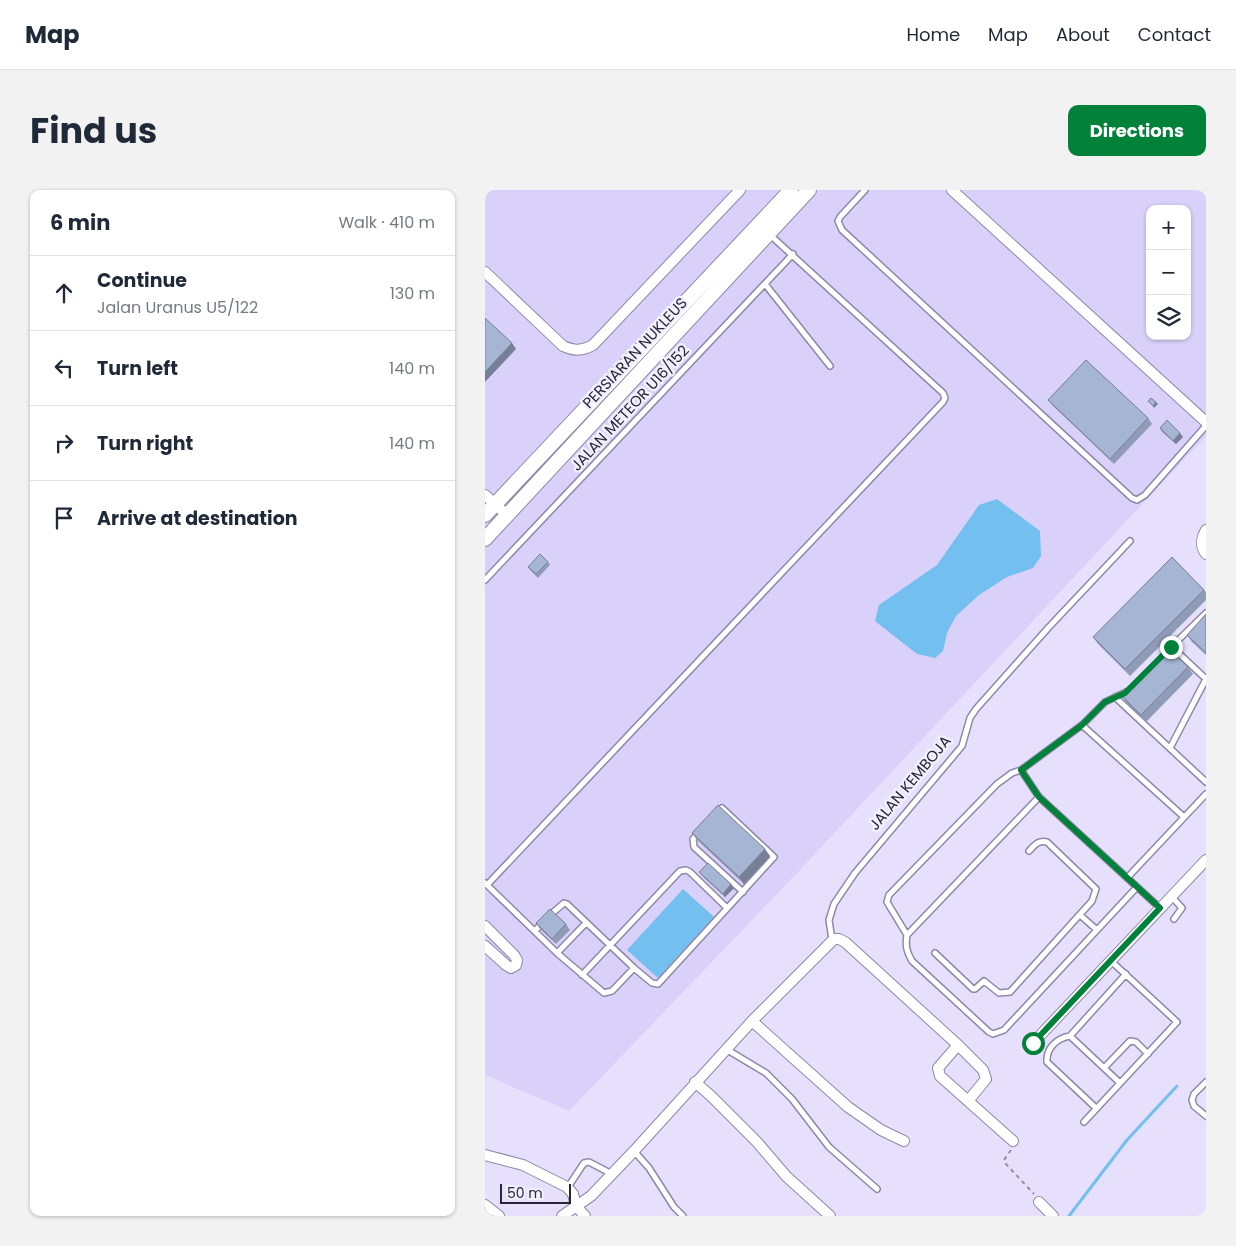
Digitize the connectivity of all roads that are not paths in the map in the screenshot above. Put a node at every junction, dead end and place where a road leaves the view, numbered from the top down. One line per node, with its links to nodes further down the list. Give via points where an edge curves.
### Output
1 (739, 190): 8 (street, via 586,349 571,350 563,346)
2 (791, 190): 12 (street, PERSIARAN NUKLEUS)
3 (809, 190): 6 (street, PERSIARAN NUKLEUS)
4 (865, 190): 11 (lane, via 839,217 842,230 1132,498 1137,500 1145,495)
5 (953, 190): 11 (street)
6 (768, 233): 7 (lane); 14 (street, PERSIARAN NUKLEUS)
7 (793, 254): 9 (lane, JALAN METEOR U16/152); 38 (lane, via 945,398)
8 (485, 272)
9 (765, 284): 10 (lane); 19 (lane, JALAN METEOR U16/152)
10 (830, 366)
11 (1206, 422)
12 (490, 500): 13 (street, PERSIARAN NUKLEUS); 14 (street)
13 (485, 515)
14 (507, 515): 16 (street, PERSIARAN NUKLEUS)
15 (1206, 530): 18 (street, via 1202,548)
16 (485, 538)
17 (1130, 541): 51 (lane, JALAN KEMBOJA, via 976,709 962,746 855,873 834,904 829,920)
18 (1206, 554)
19 (485, 580)
20 (1206, 613): 21 (lane)
21 (1171, 647): 22 (lane); 23 (lane)
22 (1158, 660)
23 (1206, 679): 27 (lane)
24 (1132, 687): 25 (lane)
25 (1115, 697): 26 (lane, via 1105,702); 27 (lane)
26 (1082, 725): 28 (lane); 32 (lane)
27 (1170, 748): 29 (lane)
28 (1021, 770): 31 (lane); 50 (lane, via 997,784 889,895 887,902)
29 (1206, 782)
30 (1206, 794): 32 (lane)
31 (1039, 797): 37 (lane); 50 (lane)
32 (1184, 816): 37 (lane)
33 (711, 820): 40 (lane, via 722,808 774,857)
34 (705, 826): 40 (lane, via 693,839 693,845)
35 (1029, 851): 44 (lane, via 1038,842 1047,842 1093,885 1096,889 1092,901)
36 (1206, 860): 41 (street)
37 (1127, 878): 39 (lane)
38 (486, 884): 49 (lane)
39 (1137, 887): 43 (lane); 48 (lane)
40 (743, 892): 42 (lane)
41 (1171, 896): 43 (street); 45 (lane, via 1182,908)
42 (727, 908): 53 (lane, via 690,872 682,870); 57 (lane, via 658,984)
43 (1160, 908): 56 (street)
44 (1080, 915): 48 (lane); 55 (lane, via 1006,994 999,993 985,980 973,989)
45 (1174, 919)
46 (586, 923): 49 (lane, via 564,904 558,906); 53 (lane); 54 (lane)
47 (485, 926): 52 (street, via 514,954 516,965 511,968 506,965)
48 (1097, 930): 50 (lane, via 1009,1026 993,1034 912,961 907,953)
49 (535, 931): 54 (lane)
50 (907, 935)
51 (832, 940): 60 (street); 63 (street, via 845,942)
52 (485, 946)
53 (611, 946): 57 (lane); 59 (lane)
54 (557, 953): 59 (lane)
55 (935, 954)
56 (1111, 960): 58 (lane); 62 (street)
57 (634, 968): 59 (lane, via 608,993 599,991)
58 (1126, 974): 61 (lane); 65 (lane, via 1177,1022)
59 (582, 975)
60 (751, 1021): 64 (street); 75 (street, via 848,1107)
61 (1070, 1036): 66 (lane); 71 (lane, via 1055,1042 1047,1062)
62 (1033, 1043)
63 (958, 1045): 70 (street, via 986,1074 986,1079); 70 (street, via 943,1061 938,1072)
64 (725, 1049): 67 (street); 80 (lane, via 766,1073 792,1099 829,1147)
65 (1148, 1054): 66 (lane, via 1136,1042 1130,1041); 69 (lane)
66 (1104, 1068): 69 (lane)
67 (695, 1082): 76 (street); 88 (street, via 757,1142 786,1176)
68 (1206, 1082): 72 (lane, via 1192,1100)
69 (1120, 1083): 71 (lane)
70 (968, 1100): 74 (street)
71 (1096, 1108): 73 (lane)
72 (1206, 1116)
73 (1084, 1122)
74 (1013, 1141)
75 (904, 1142)
76 (634, 1151): 78 (street); 87 (lane)
77 (485, 1155): 79 (street, via 523,1165)
78 (612, 1174): 79 (lane, via 589,1162 578,1170); 83 (street)
79 (567, 1187): 83 (street)
80 (877, 1189)
81 (1039, 1202): 89 (street)
82 (485, 1205): 84 (street)
83 (577, 1206): 85 (street); 86 (street)
84 (499, 1216)
85 (563, 1216)
86 (585, 1216)
87 (683, 1216)
88 (830, 1216)
89 (1053, 1216)

